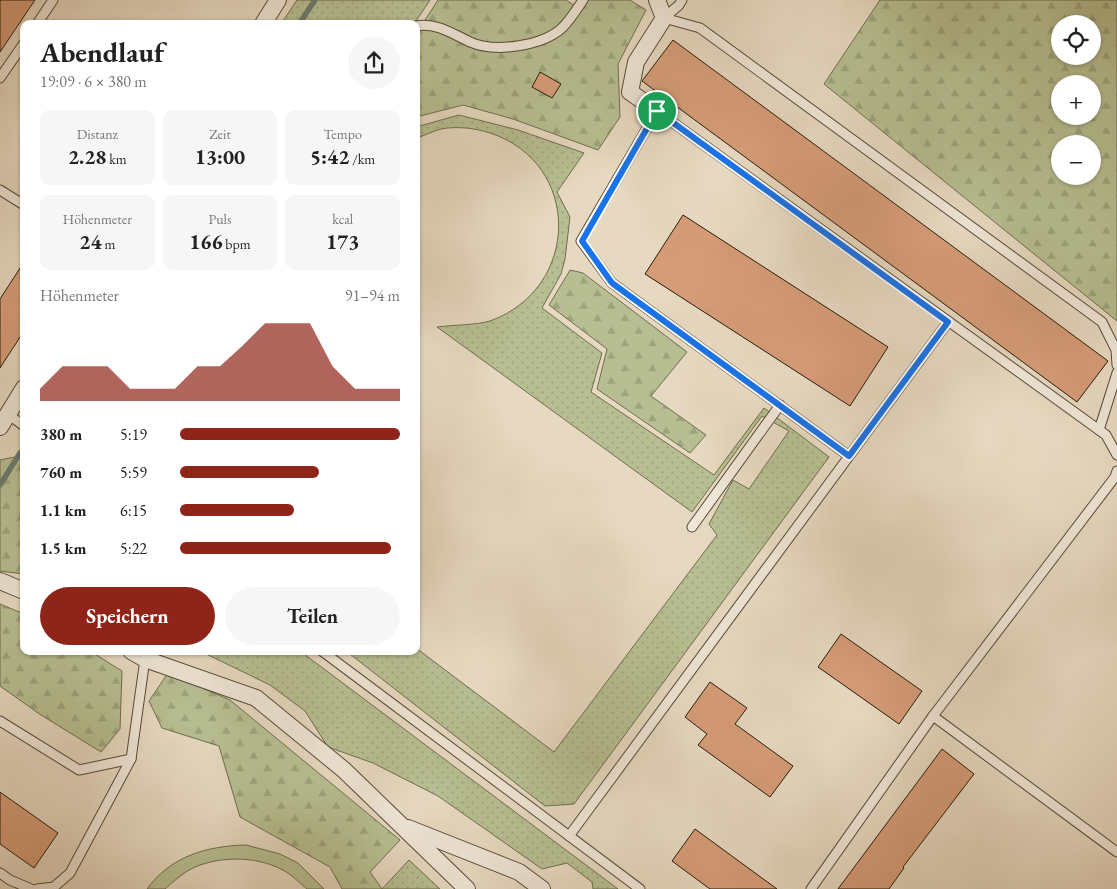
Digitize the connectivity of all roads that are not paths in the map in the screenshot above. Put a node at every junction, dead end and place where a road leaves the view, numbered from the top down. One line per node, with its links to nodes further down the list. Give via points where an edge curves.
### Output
1 (54, 0): 7 (lane)
2 (278, 0): 8 (street)
3 (583, 0): 9 (lane, via 563,27 548,38 531,44 488,47 431,24)
4 (657, 0): 6 (street)
5 (682, 0): 6 (lane)
6 (664, 18): 12 (street, via 636,62 630,92); 16 (lane, via 700,28 1102,322 1116,350)
7 (40, 20)
8 (266, 20)
9 (420, 25)
10 (20, 49): 11 (lane)
11 (0, 78)
12 (657, 111): 15 (lane); 19 (lane, via 582,241 612,283)
13 (0, 190): 14 (lane)
14 (20, 202)
15 (948, 322): 22 (lane); 24 (lane)
16 (1117, 365)
17 (1117, 373): 22 (lane)
18 (20, 395): 20 (street)
19 (780, 405): 24 (lane); 26 (lane)
20 (4, 421): 21 (lane)
21 (20, 425)
22 (1099, 430): 23 (lane, via 1106,435)
23 (1117, 455)
24 (849, 456): 35 (lane)
25 (1117, 471): 31 (lane)
26 (692, 527)
27 (0, 581): 28 (street)
28 (20, 588)
29 (138, 655): 33 (lane); 34 (street, via 256,698 344,770)
30 (327, 655): 35 (lane)
31 (933, 716): 36 (lane); 43 (lane)
32 (0, 721): 33 (lane, via 79,770)
33 (131, 759): 39 (lane, via 70,873 54,887)
34 (401, 826): 40 (street); 41 (street, via 519,872)
35 (569, 836): 42 (lane)
36 (1117, 852)
37 (0, 873): 38 (lane)
38 (31, 889)
39 (37, 889)
40 (467, 889)
41 (542, 889)
42 (640, 889)
43 (811, 889)

